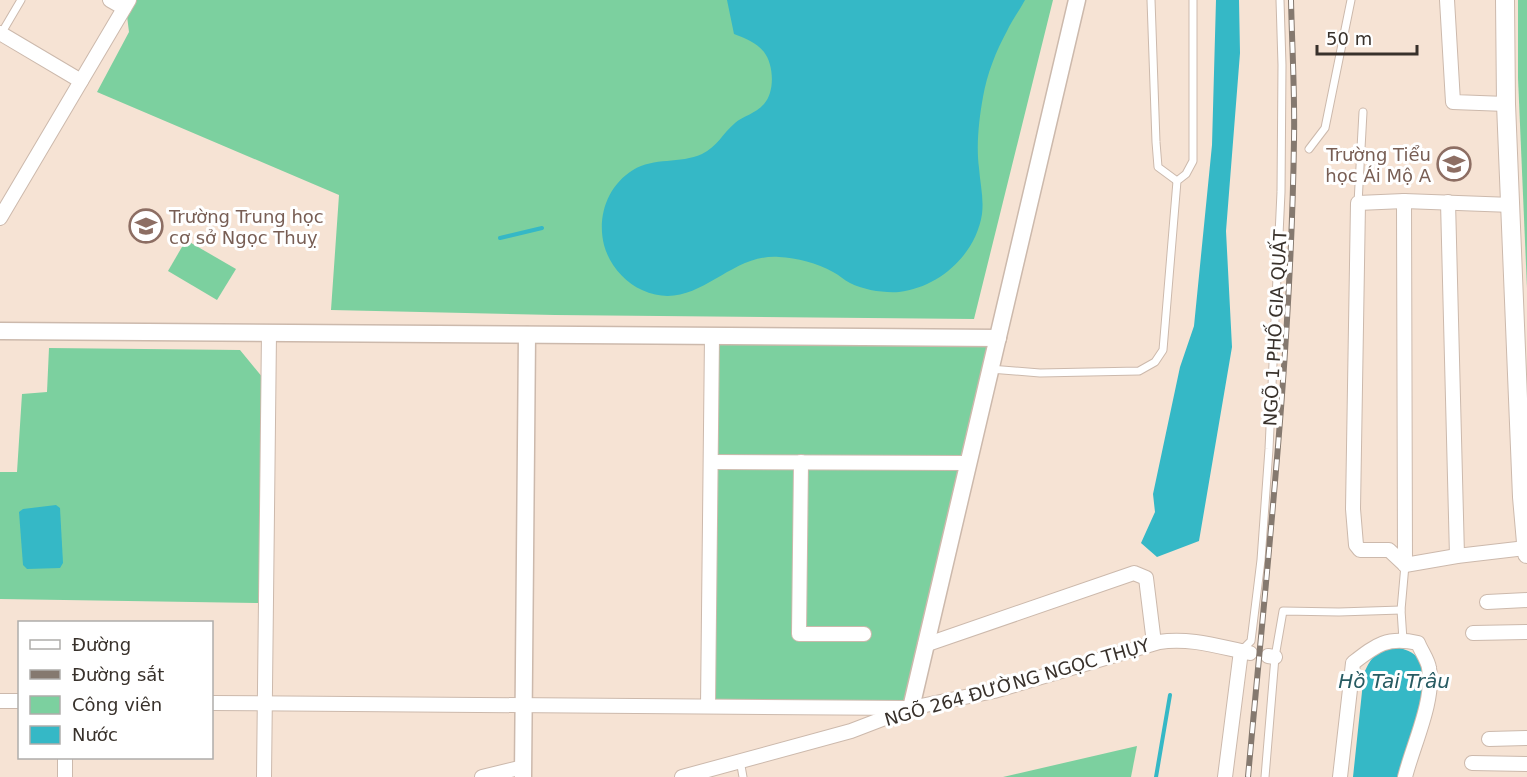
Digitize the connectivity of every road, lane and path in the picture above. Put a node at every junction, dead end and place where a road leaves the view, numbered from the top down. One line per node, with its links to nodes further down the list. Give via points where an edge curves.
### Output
1 (21, 0): 11 (lane)
2 (110, 0): 10 (street)
3 (1077, 0): 26 (street)
4 (1151, 0): 16 (lane, via 1158,167)
5 (1193, 0): 16 (lane, via 1194,161)
6 (1280, 0): 46 (lane, NGÕ 1 PHỐ GIA QUẤT, via 1281,192 1271,425 1261,560 1251,641)
7 (1351, 0): 15 (lane, via 1325,128)
8 (1447, 0): 13 (street, via 1453,102)
9 (1505, 0): 13 (main road)
10 (127, 4): 12 (street)
11 (0, 34): 12 (street)
12 (81, 81): 21 (street)
13 (1506, 104): 20 (main road)
14 (1363, 112): 18 (lane)
15 (1310, 149)
16 (1177, 181): 27 (lane, via 1163,350 1155,362 1140,370 1040,373)
17 (1404, 201): 18 (street); 19 (street); 36 (street)
18 (1358, 202): 36 (street, via 1353,509 1356,545 1360,550 1389,550)
19 (1448, 202): 20 (street); 35 (street)
20 (1512, 205): 28 (main road)
21 (0, 218)
22 (0, 331): 23 (street)
23 (269, 333): 24 (street); 50 (street)
24 (528, 334): 25 (street); 51 (street)
25 (712, 336): 26 (street); 29 (street)
26 (998, 338): 27 (street)
27 (990, 369): 31 (street)
28 (1524, 459): 32 (main road)
29 (711, 462): 30 (street); 52 (street)
30 (801, 462): 31 (street); 42 (street, via 799,634)
31 (968, 463): 45 (street)
32 (1525, 494): 33 (main road)
33 (1526, 548): 34 (main road); 35 (street)
34 (1527, 554)
35 (1457, 556): 36 (street)
36 (1405, 565): 39 (lane)
37 (1527, 600): 38 (street)
38 (1487, 602)
39 (1401, 610): 43 (lane); 67 (lane, via 1283,611 1272,657)
40 (1527, 632): 41 (street)
41 (1473, 633)
42 (864, 634)
43 (1403, 640): 68 (street, via 1378,644 1353,663); 69 (street, via 1418,643 1430,667 1429,698)
44 (1154, 644): 45 (street, via 1146,578 1134,573); 46 (street, NGÕ 264 ĐƯỜNG NGỌC THỤY, via 1173,640); 53 (street, NGÕ 264 ĐƯỜNG NGỌC THỤY, via 994,691)
45 (925, 645): 53 (street)
46 (1246, 652): 66 (street)
47 (0, 701): 48 (street)
48 (18, 701)
49 (213, 703): 50 (street)
50 (265, 703): 51 (street); 62 (street)
51 (524, 705): 52 (street); 60 (street)
52 (708, 706): 53 (street)
53 (911, 708): 57 (street, NGÕ 264 ĐƯỜNG NGỌC THỤY, via 851,731)
54 (1527, 738): 55 (street)
55 (1490, 739)
56 (66, 759): 61 (street)
57 (740, 760): 64 (street, NGÕ 264 ĐƯỜNG NGỌC THỤY); 65 (lane)
58 (1472, 763): 59 (street)
59 (1527, 764)
60 (523, 772): 63 (street)
61 (65, 777)
62 (264, 777)
63 (482, 777)
64 (682, 777)
65 (743, 777)
66 (1225, 777)
67 (1265, 777)
68 (1340, 777)
69 (1406, 777)

